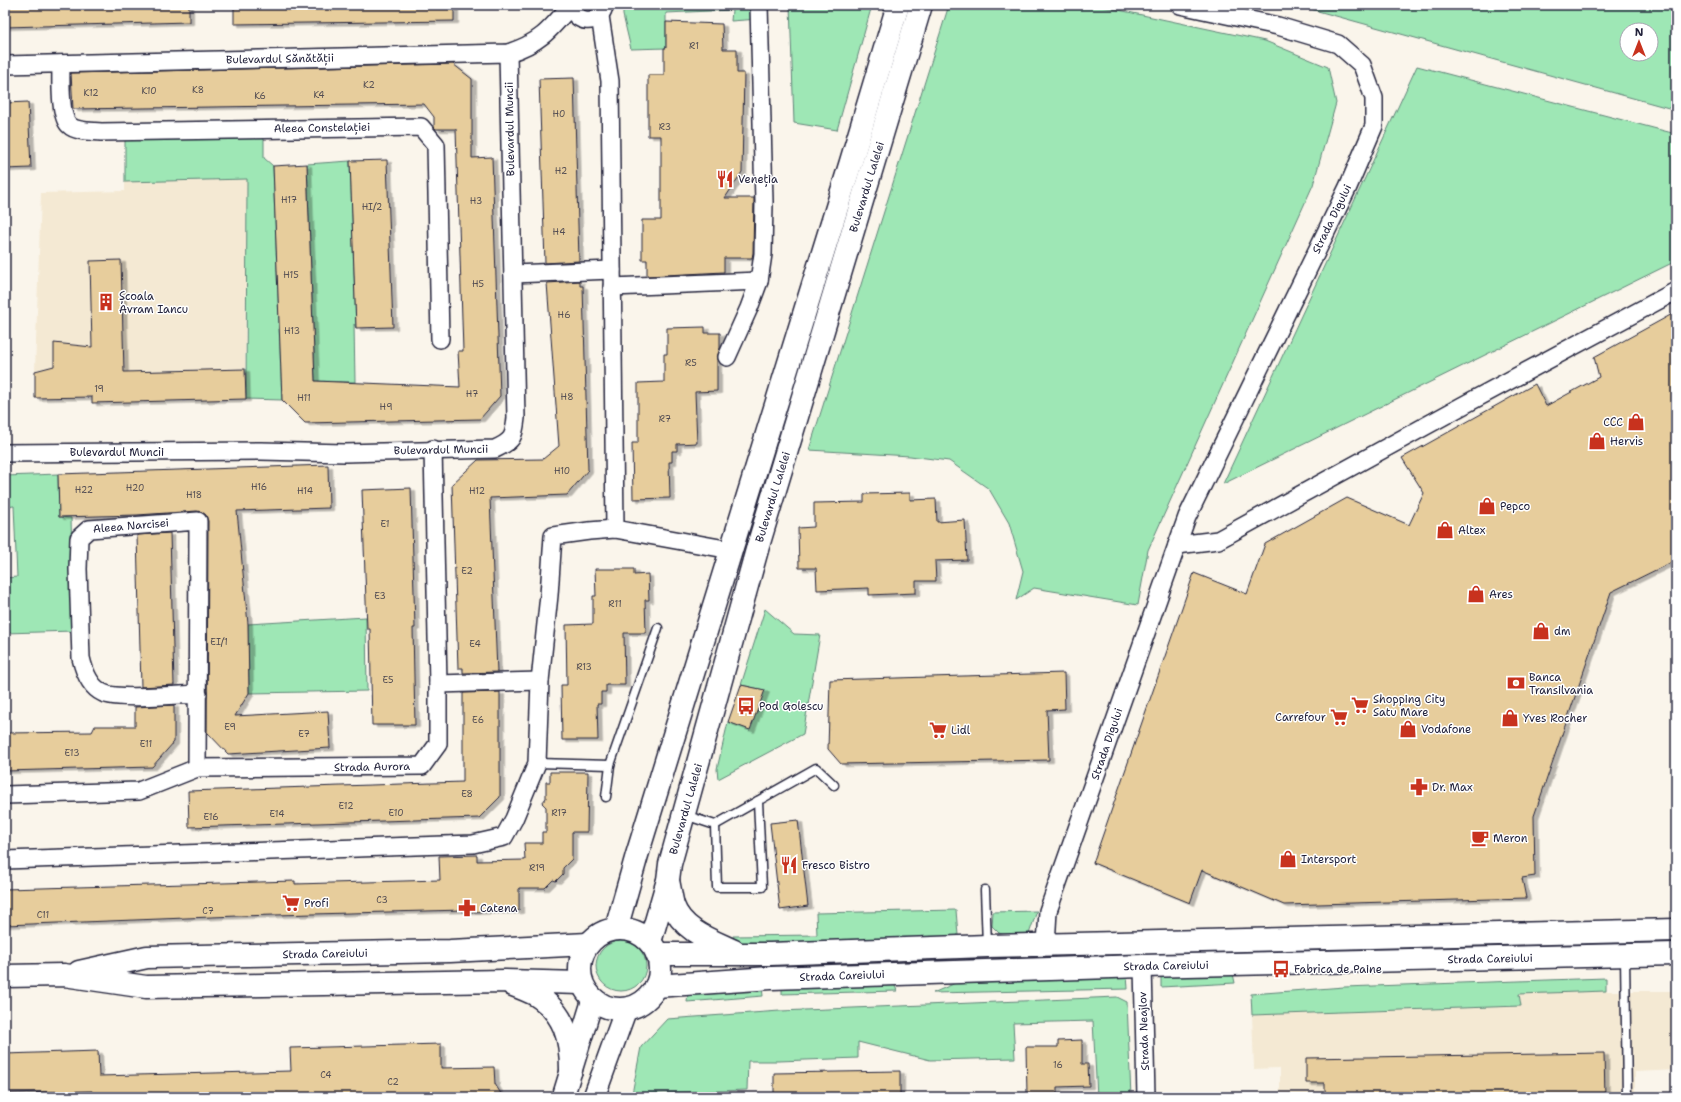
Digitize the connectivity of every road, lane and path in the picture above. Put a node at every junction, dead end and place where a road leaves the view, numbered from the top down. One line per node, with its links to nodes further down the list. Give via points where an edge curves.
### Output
1 (759, 5): 13 (street, via 764,202)
2 (898, 5): 22 (main road, Bulevardul Lalelei)
3 (921, 5): 34 (main road, Bulevardul Lalelei, via 758,546)
4 (1180, 5): 21 (street, Strada Digului, via 1278,26 1338,44 1362,65 1374,98 1374,126 1348,187 1187,517)
5 (602, 10): 6 (street, Bulevardul Sănătății, via 590,21); 7 (street)
6 (575, 12): 7 (street); 8 (street, Bulevardul Sănătății, via 537,41 523,49)
7 (603, 41): 11 (street, via 610,81)
8 (508, 53): 9 (street, Bulevardul Sănătății); 12 (street, Bulevardul Muncii)
9 (61, 64): 10 (street, Bulevardul Sănătății); 16 (street, Aleea Constelației, via 63,113 68,124 79,130 101,132 421,127 436,146)
10 (5, 65)
11 (612, 270): 12 (street); 14 (street)
12 (513, 274): 18 (street, Bulevardul Muncii, via 516,418 514,433 508,443 495,449)
13 (759, 280): 14 (street); 17 (street)
14 (612, 287): 20 (street)
15 (1676, 291): 21 (street, via 1218,540)
16 (440, 339)
17 (727, 357)
18 (433, 450): 19 (street, Bulevardul Muncii, via 345,453); 25 (street, Strada Aurora)
19 (5, 453)
20 (615, 529): 22 (street); 24 (street, via 553,536)
21 (1177, 545): 42 (street, Strada Digului, via 1048,911)
22 (731, 550): 39 (main road, Bulevardul Lalelei, via 636,855)
23 (658, 628): 28 (lane)
24 (540, 681): 25 (street); 27 (street)
25 (438, 684): 29 (street, Strada Aurora, via 438,744 422,766)
26 (198, 694): 26 (street, Aleea Narcisei, via 125,696 103,694 92,685 81,658 78,569 79,538 89,529 198,521); 29 (street, Aleea Narcisei)
27 (537, 763): 28 (lane); 36 (street, via 504,837 474,844)
28 (610, 765): 32 (lane)
29 (198, 768): 31 (street, Strada Aurora, via 139,790)
30 (834, 785): 33 (lane, via 816,768)
31 (5, 795)
32 (606, 797)
33 (758, 801): 35 (lane); 35 (lane, via 762,887 717,886)
34 (685, 815): 35 (lane); 37 (main road, Bulevardul Lalelei, via 670,864)
35 (714, 825)
36 (5, 860)
37 (668, 880): 44 (main road, Bulevardul Lalelei); 45 (main road, via 674,906 687,926)
38 (985, 890): 43 (lane)
39 (616, 929): 41 (main road, via 598,934); 44 (main road, via 636,932)
40 (1676, 930): 42 (main road)
41 (588, 944): 49 (main road, Strada Careiului, via 450,951 147,958); 53 (main road, via 581,955 579,969)
42 (1046, 945): 43 (main road)
43 (987, 946): 45 (main road)
44 (654, 948): 45 (main road); 52 (main road, via 660,973)
45 (739, 954)
46 (1676, 954): 47 (main road, Strada Careiului)
47 (1625, 956): 48 (main road, Strada Careiului); 59 (lane)
48 (1143, 966): 52 (main road, Strada Careiului, via 771,978); 58 (street, Strada Neajlov)
49 (64, 975): 50 (main road, Strada Careiului); 51 (main road, Strada Careiului, via 146,987)
50 (5, 976)
51 (505, 981): 53 (main road, Strada Careiului); 55 (main road, via 536,994 550,1005 561,1019 568,1035)
52 (656, 986): 54 (main road, via 639,1004)
53 (587, 991): 54 (main road, via 599,1004 612,1009); 55 (street)
54 (626, 1009): 57 (street)
55 (571, 1070): 56 (street)
56 (563, 1097)
57 (594, 1097)
58 (1146, 1097)
59 (1627, 1097)

